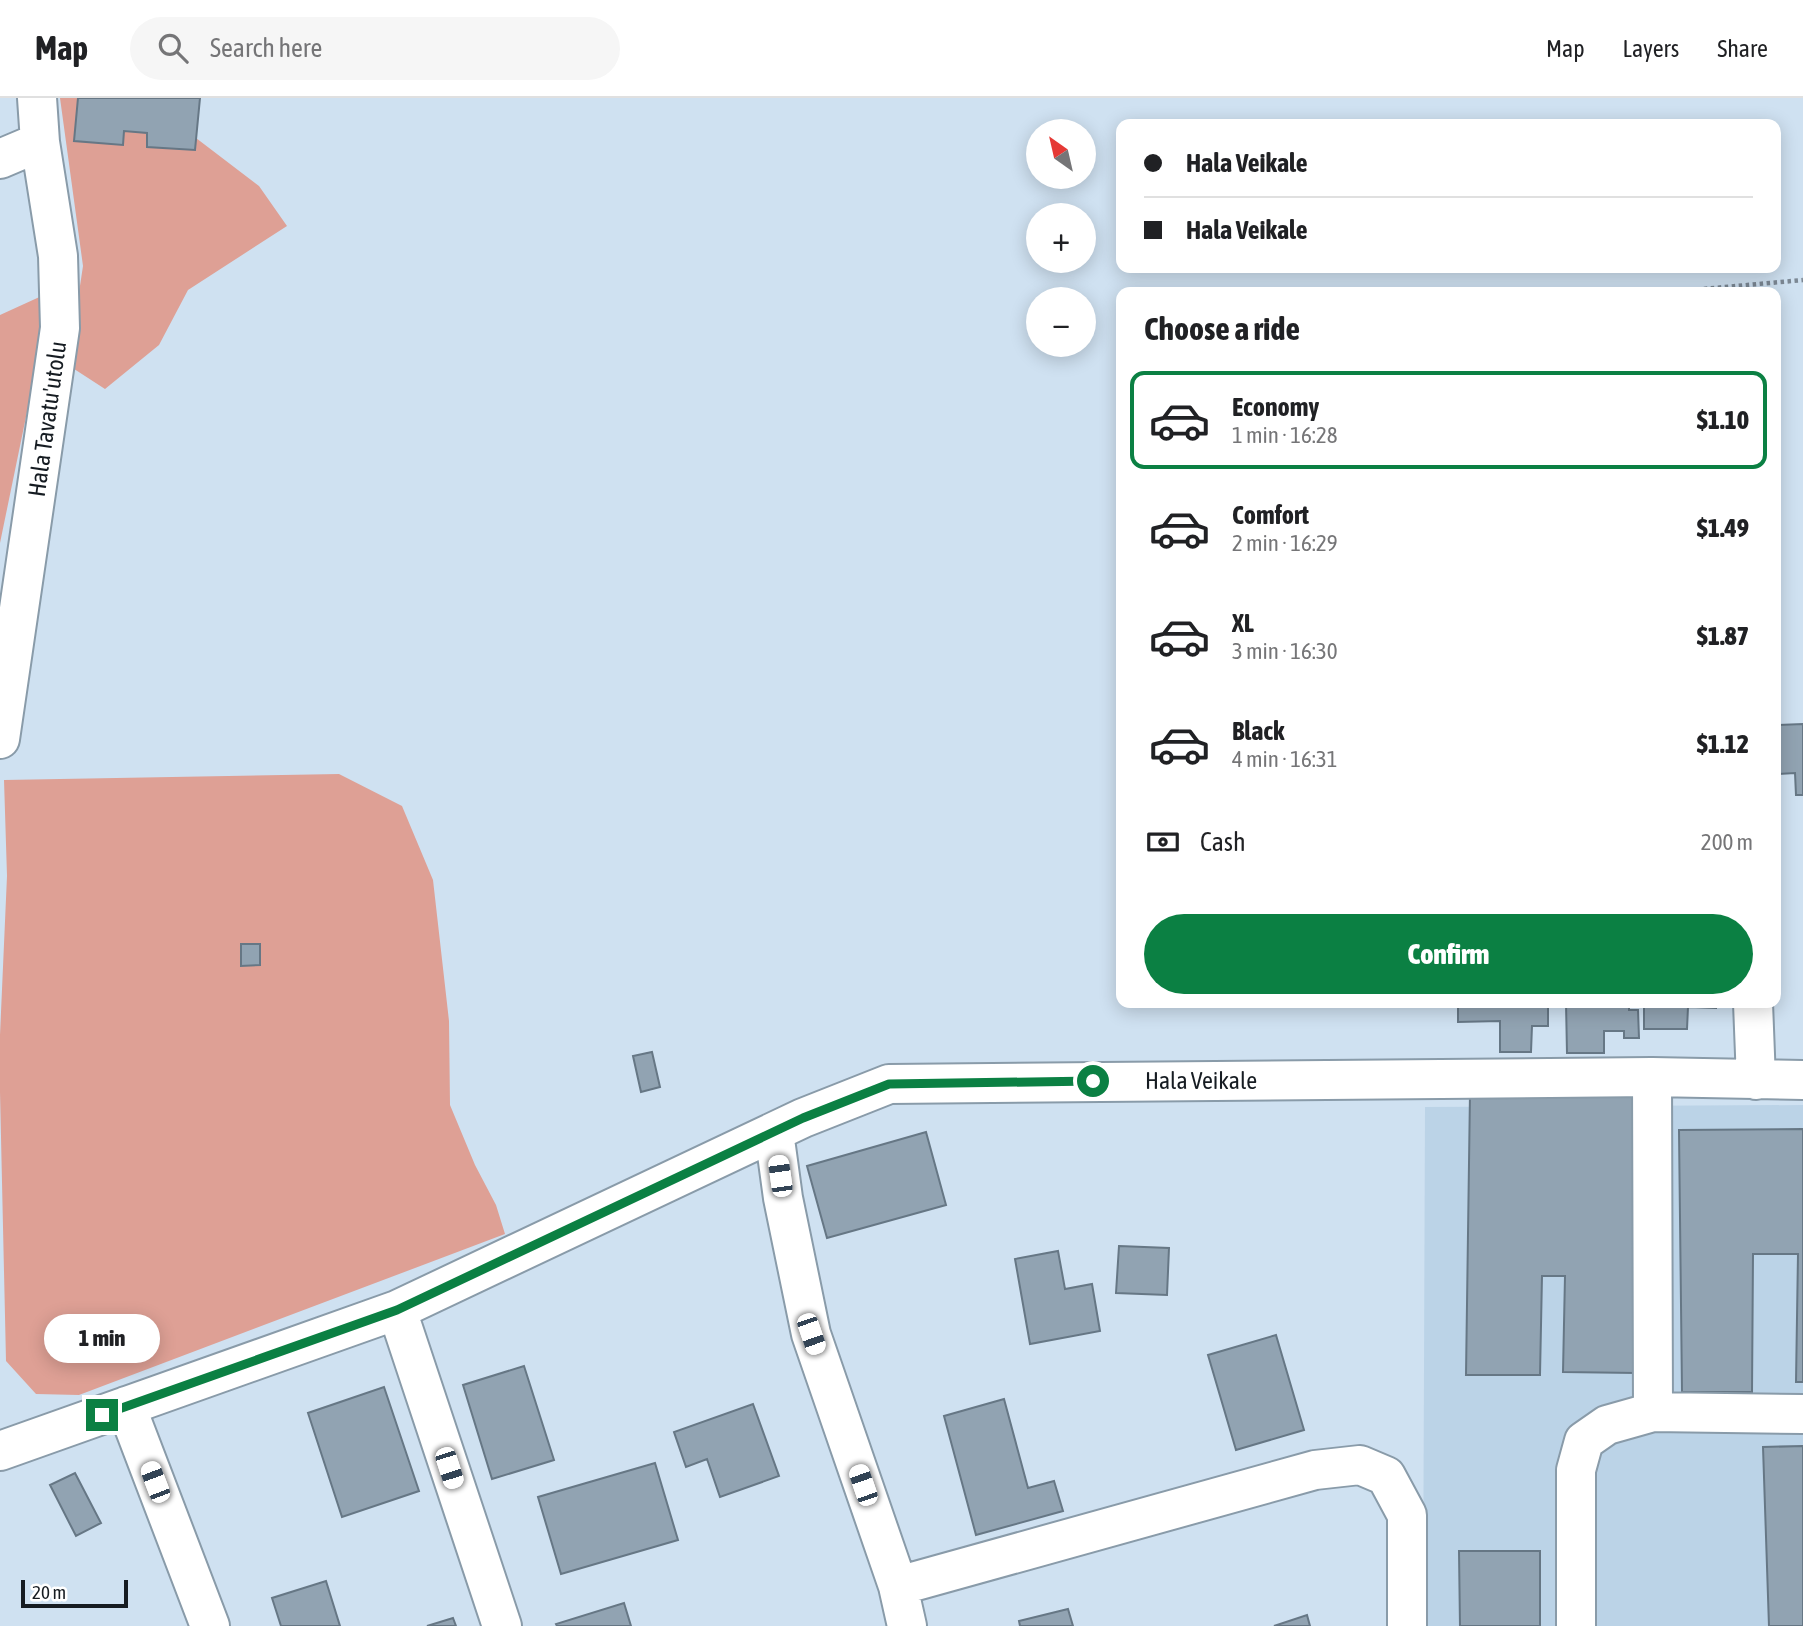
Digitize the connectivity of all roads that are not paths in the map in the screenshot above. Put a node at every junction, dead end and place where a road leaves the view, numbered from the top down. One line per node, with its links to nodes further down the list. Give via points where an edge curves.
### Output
1 (37, 98): 2 (street, Hala Tavatu'utolu)
2 (40, 142): 3 (street); 4 (street, Hala Tavatu'utolu, via 58,256 60,328)
3 (0, 159)
4 (0, 738)
5 (1754, 1008): 7 (street)
6 (1652, 1077): 7 (street, Hala Veikale); 9 (street, Hala Veikale, via 889,1084); 12 (street)
7 (1756, 1080): 8 (street, Hala Veikale)
8 (1803, 1080)
9 (774, 1132): 10 (street, Hala Veikale); 15 (street, via 811,1334)
10 (397, 1310): 11 (street, Hala Veikale); 17 (street)
11 (127, 1406): 14 (street, Hala Veikale); 16 (street)
12 (1653, 1412): 13 (street); 20 (street, via 1607,1425 1584,1441 1576,1470)
13 (1803, 1414)
14 (1, 1442)
15 (898, 1586): 18 (street); 19 (street, via 1315,1470 1360,1465 1386,1476 1407,1515)
16 (210, 1626)
17 (502, 1626)
18 (907, 1626)
19 (1407, 1626)
20 (1577, 1626)

